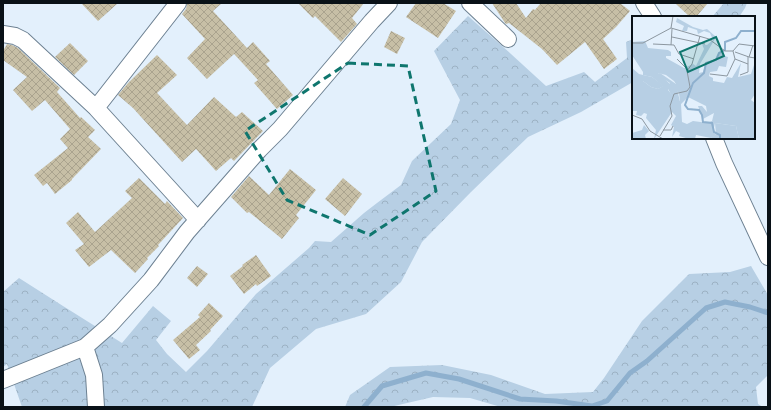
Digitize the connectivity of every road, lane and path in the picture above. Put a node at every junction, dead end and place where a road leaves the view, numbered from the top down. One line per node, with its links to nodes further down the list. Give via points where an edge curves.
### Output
1 (178, 3): 8 (street)
2 (389, 3): 10 (street)
3 (470, 3): 7 (street)
4 (644, 3): 5 (street)
5 (652, 16)
6 (3, 34): 8 (street, via 23,40)
7 (508, 39)
8 (96, 108): 10 (street)
9 (714, 139): 11 (street)
10 (198, 220): 12 (street, via 151,280 110,325)
11 (768, 257)
12 (85, 347): 13 (street); 14 (street, via 94,375)
13 (3, 380)
14 (96, 407)

